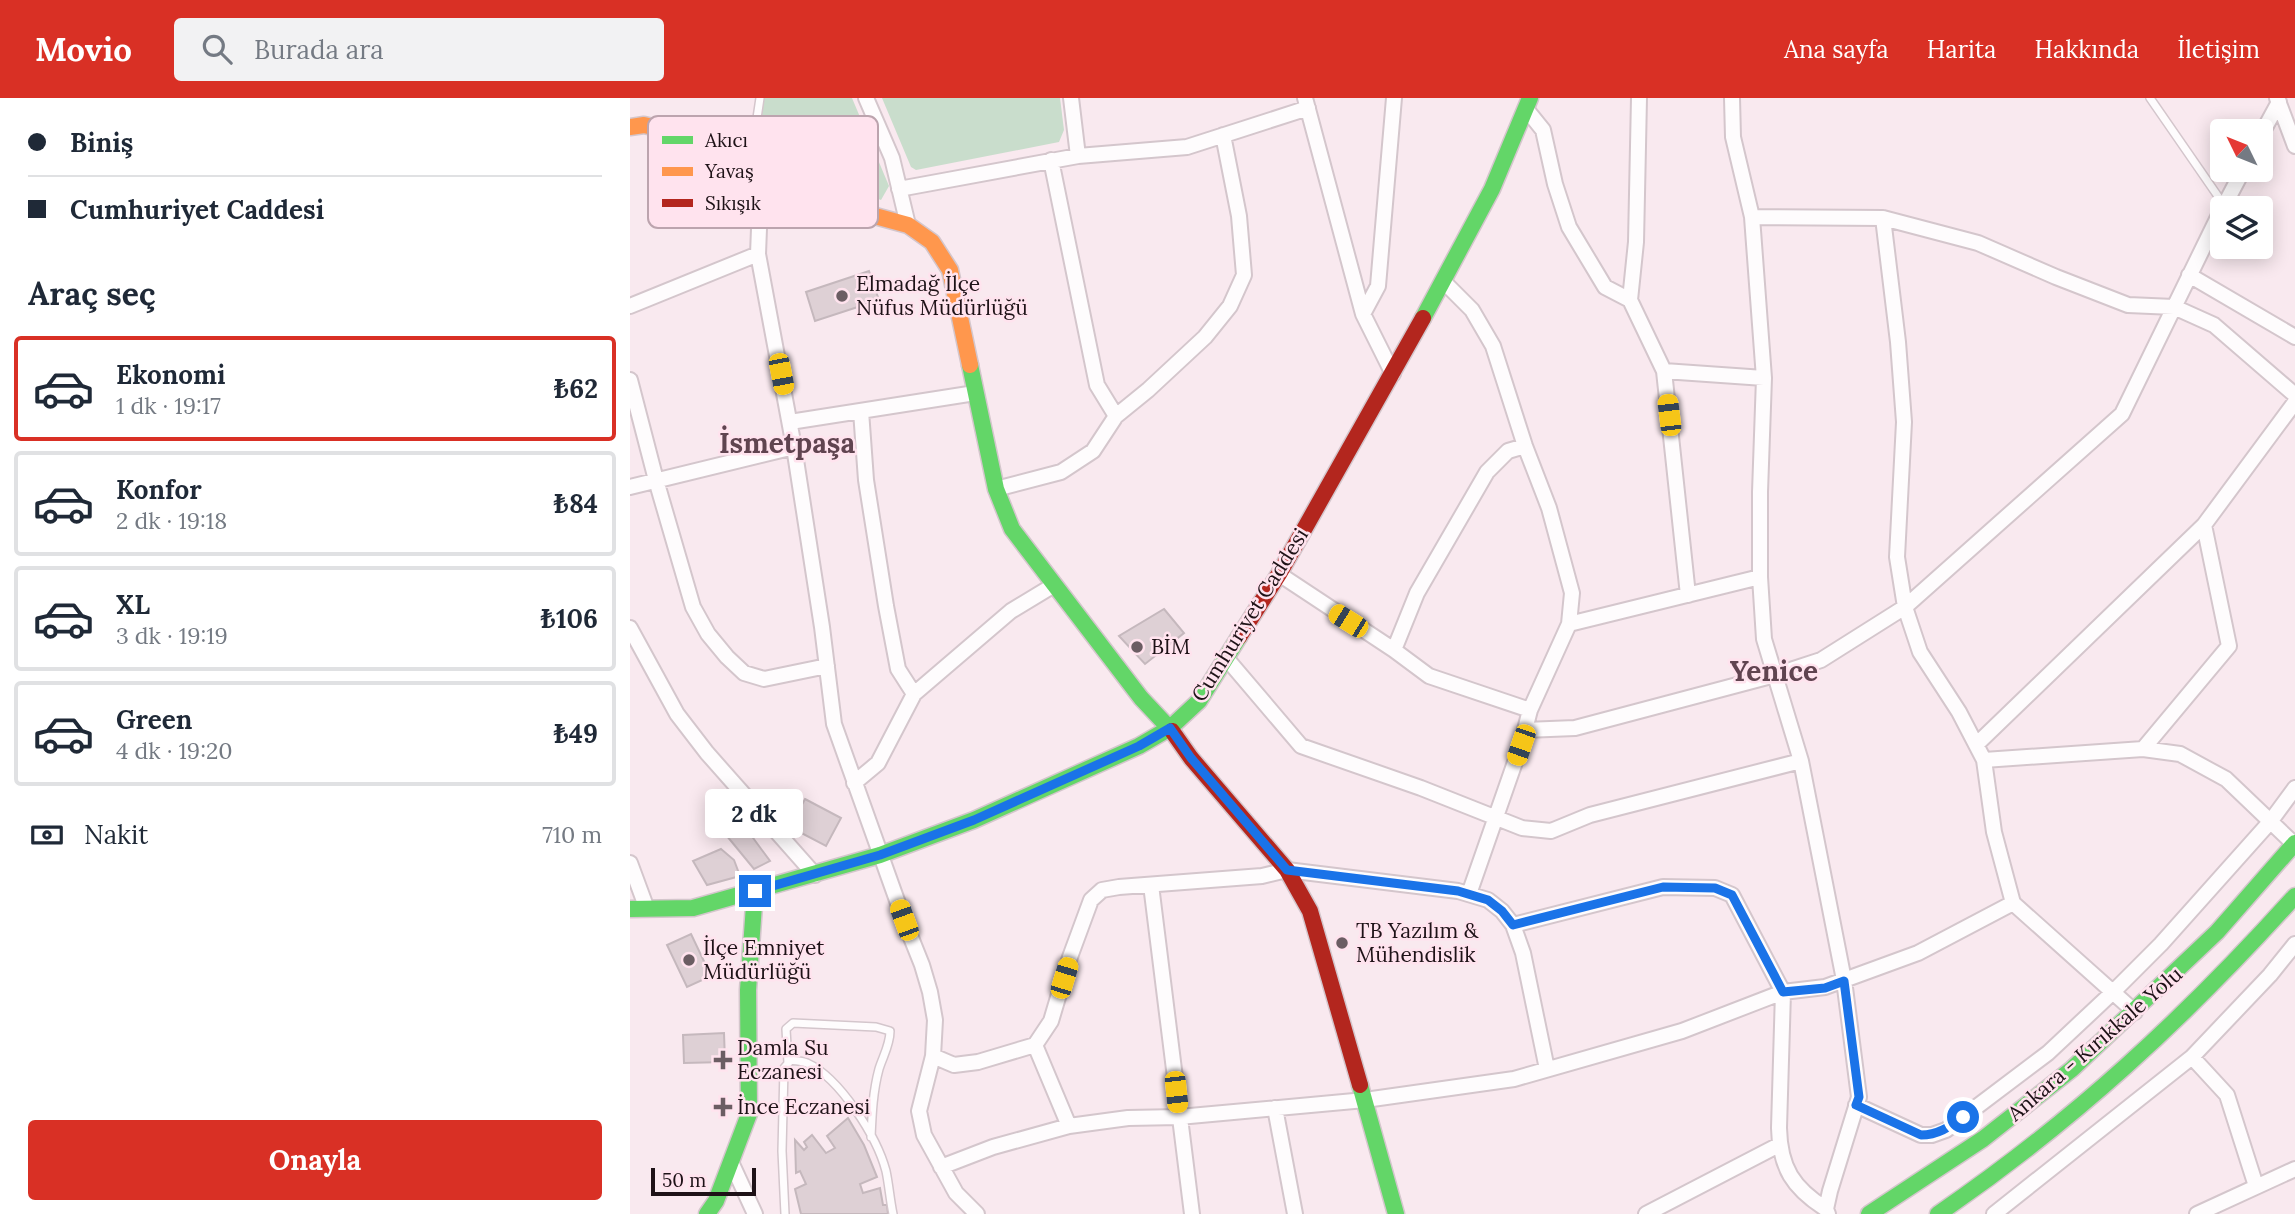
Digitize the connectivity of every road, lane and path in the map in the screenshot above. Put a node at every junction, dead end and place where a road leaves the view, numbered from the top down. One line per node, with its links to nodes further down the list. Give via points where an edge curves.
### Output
1 (760, 98): 11 (lane)
2 (866, 98): 12 (street)
3 (1071, 98): 19 (street)
4 (1394, 98): 35 (street, via 1378,286)
5 (1639, 98): 32 (street)
6 (1732, 98): 23 (street, via 1732,137)
7 (2150, 98): 22 (lane)
8 (2278, 100): 13 (street); 18 (street)
9 (1307, 103): 17 (street); 35 (street)
10 (1528, 104): 31 (main road, Cumhuriyet Caddesi, via 1492,189); 32 (street, via 1544,131 1569,227 1605,287)
11 (757, 116)
12 (874, 116)
13 (2269, 119)
14 (648, 125): 16 (main road)
15 (878, 126): 21 (street)
16 (630, 127)
17 (1223, 135): 19 (street, via 1187,147); 45 (street, via 1239,216 1244,275 1230,306 1205,337)
18 (2295, 146)
19 (1078, 156): 20 (street)
20 (1051, 160): 21 (street); 45 (street, via 1097,385)
21 (900, 189): 26 (street)
22 (2216, 196)
23 (1752, 216): 25 (street); 39 (street)
24 (878, 217): 26 (main road)
25 (1883, 218): 34 (street, via 1978,243 2128,305); 57 (street, via 1903,422 1897,558)
26 (908, 225): 41 (main road, via 932,242 950,270)
27 (759, 228): 29 (street)
28 (2210, 233): 30 (street)
29 (758, 254): 33 (street); 46 (street)
30 (2189, 275): 34 (street); 36 (street)
31 (1443, 281): 38 (main road, Cumhuriyet Caddesi); 47 (street, via 1472,310 1493,346)
32 (1630, 300): 37 (street)
33 (630, 306)
34 (2174, 307): 42 (street, via 2214,326); 57 (street, via 2122,414)
35 (1363, 314): 38 (street)
36 (2295, 337)
37 (1664, 371): 39 (street); 56 (street)
38 (1393, 374): 53 (main road, Cumhuriyet Caddesi)
39 (1764, 378): 54 (street)
40 (630, 380): 49 (street)
41 (975, 393): 44 (street); 51 (main road)
42 (2295, 395)
43 (2295, 402): 52 (street)
44 (861, 411): 46 (street); 64 (street, via 866,480 886,606 898,669)
45 (1116, 416): 51 (street, via 1093,451 1060,472)
46 (790, 422): 48 (street)
47 (1525, 446): 58 (street, via 1549,508 1572,593); 60 (street, via 1508,451 1487,472 1417,593)
48 (794, 447): 49 (street); 62 (street)
49 (656, 480): 50 (street); 62 (street, via 693,607 727,657 744,673 764,679)
50 (630, 486)
51 (996, 489): 55 (main road, via 1012,529)
52 (2204, 525): 68 (street); 69 (street, via 2229,646)
53 (1279, 574): 60 (street); 61 (main road, Cumhuriyet Caddesi)
54 (1760, 577): 56 (street); 63 (street, via 1764,639)
55 (1054, 585): 64 (street, via 1011,611); 66 (main road, via 1141,698)
56 (1688, 595): 58 (street)
57 (1905, 607): 63 (street, via 1821,660); 68 (street, via 1920,652)
58 (1569, 624): 65 (street)
59 (630, 628): 80 (street, via 677,714)
60 (1394, 649): 65 (street, via 1429,676)
61 (1227, 659): 66 (main road, Cumhuriyet Caddesi, via 1199,701); 74 (street, via 1301,746)
62 (827, 666): 72 (street, via 834,724)
63 (1775, 675): 67 (street, via 1575,728); 71 (street)
64 (914, 694): 72 (street, via 878,763)
65 (1530, 710): 67 (street)
66 (1170, 728): 77 (main road, Cumhuriyet Caddesi, via 974,820); 79 (main road)
67 (1525, 730): 74 (street)
68 (1977, 744): 70 (street)
69 (2143, 749): 70 (street); 75 (street, via 2180,754 2226,779)
70 (1984, 760): 85 (street, via 1994,832)
71 (1801, 761): 74 (street, via 1590,815 1551,831 1522,828); 90 (street)
72 (854, 783): 77 (street)
73 (2295, 788): 75 (street)
74 (1496, 817): 83 (street)
75 (2270, 821): 76 (street); 92 (street)
76 (2295, 844): 93 (main road, Ankara - Kırıkkale Yolu, via 2217,932)
77 (880, 855): 80 (main road, Cumhuriyet Caddesi); 95 (street, via 930,992 935,1020)
78 (630, 863): 87 (street)
79 (1287, 870): 81 (street); 83 (street); 99 (main road, via 1310,911)
80 (815, 875): 82 (main road, Cumhuriyet Caddesi)
81 (1151, 885): 94 (street, via 1102,890 1091,900 1051,1021); 102 (street)
82 (755, 891): 87 (main road, Cumhuriyet Caddesi, via 694,908); 106 (main road, via 748,990 749,1114)
83 (1469, 894): 88 (street, via 1488,900)
84 (2295, 897): 111 (main road, Ankara - Kırıkkale Yolu, via 2244,954 2114,1080)
85 (2013, 903): 90 (street, via 1918,953); 92 (street)
86 (630, 909): 87 (main road, Cumhuriyet Caddesi)
87 (647, 909)
88 (1513, 925): 91 (street, via 1663,887 1715,888 1732,895); 98 (street)
89 (2295, 944): 96 (street)
90 (1844, 981): 91 (street, via 1825,988); 100 (street, via 1859,1097)
91 (1783, 992): 98 (street, via 1682,1031); 105 (street)
92 (2113, 992): 93 (street); 100 (street, via 2048,1052 1946,1130 1921,1135)
93 (2135, 1012): 121 (main road, Ankara - Kırıkkale Yolu, via 2011,1119)
94 (1035, 1045): 95 (street, via 954,1065); 103 (street)
95 (933, 1056): 107 (street, via 919,1111 924,1135)
96 (2192, 1057): 109 (street, via 2227,1095); 122 (street)
97 (788, 1064): 104 (lane, via 791,1060 806,1063 828,1077); 104 (lane, via 786,1029 793,1023 891,1031 879,1069); 114 (lane, via 783,1094)
98 (1547, 1069): 99 (street, via 1514,1079)
99 (1365, 1100): 101 (street); 119 (main road)
100 (1856, 1105): 110 (street)
101 (1275, 1108): 102 (street); 118 (street)
102 (1179, 1117): 103 (street); 117 (street)
103 (1069, 1126): 107 (street)
104 (871, 1138): 115 (lane, via 886,1170)
105 (1779, 1144): 110 (street, via 1796,1185); 120 (street)
106 (731, 1162): 112 (main road); 113 (street)
107 (941, 1167): 116 (street, via 956,1193)
108 (2295, 1169): 109 (street)
109 (2256, 1186): 123 (street)
110 (1827, 1212)
111 (1945, 1212)
112 (707, 1214)
113 (755, 1214)
114 (785, 1214)
115 (893, 1214)
116 (977, 1214)
117 (1192, 1214)
118 (1295, 1214)
119 (1396, 1214)
120 (1646, 1214)
121 (1868, 1214)
122 (1994, 1214)
123 (2197, 1214)

